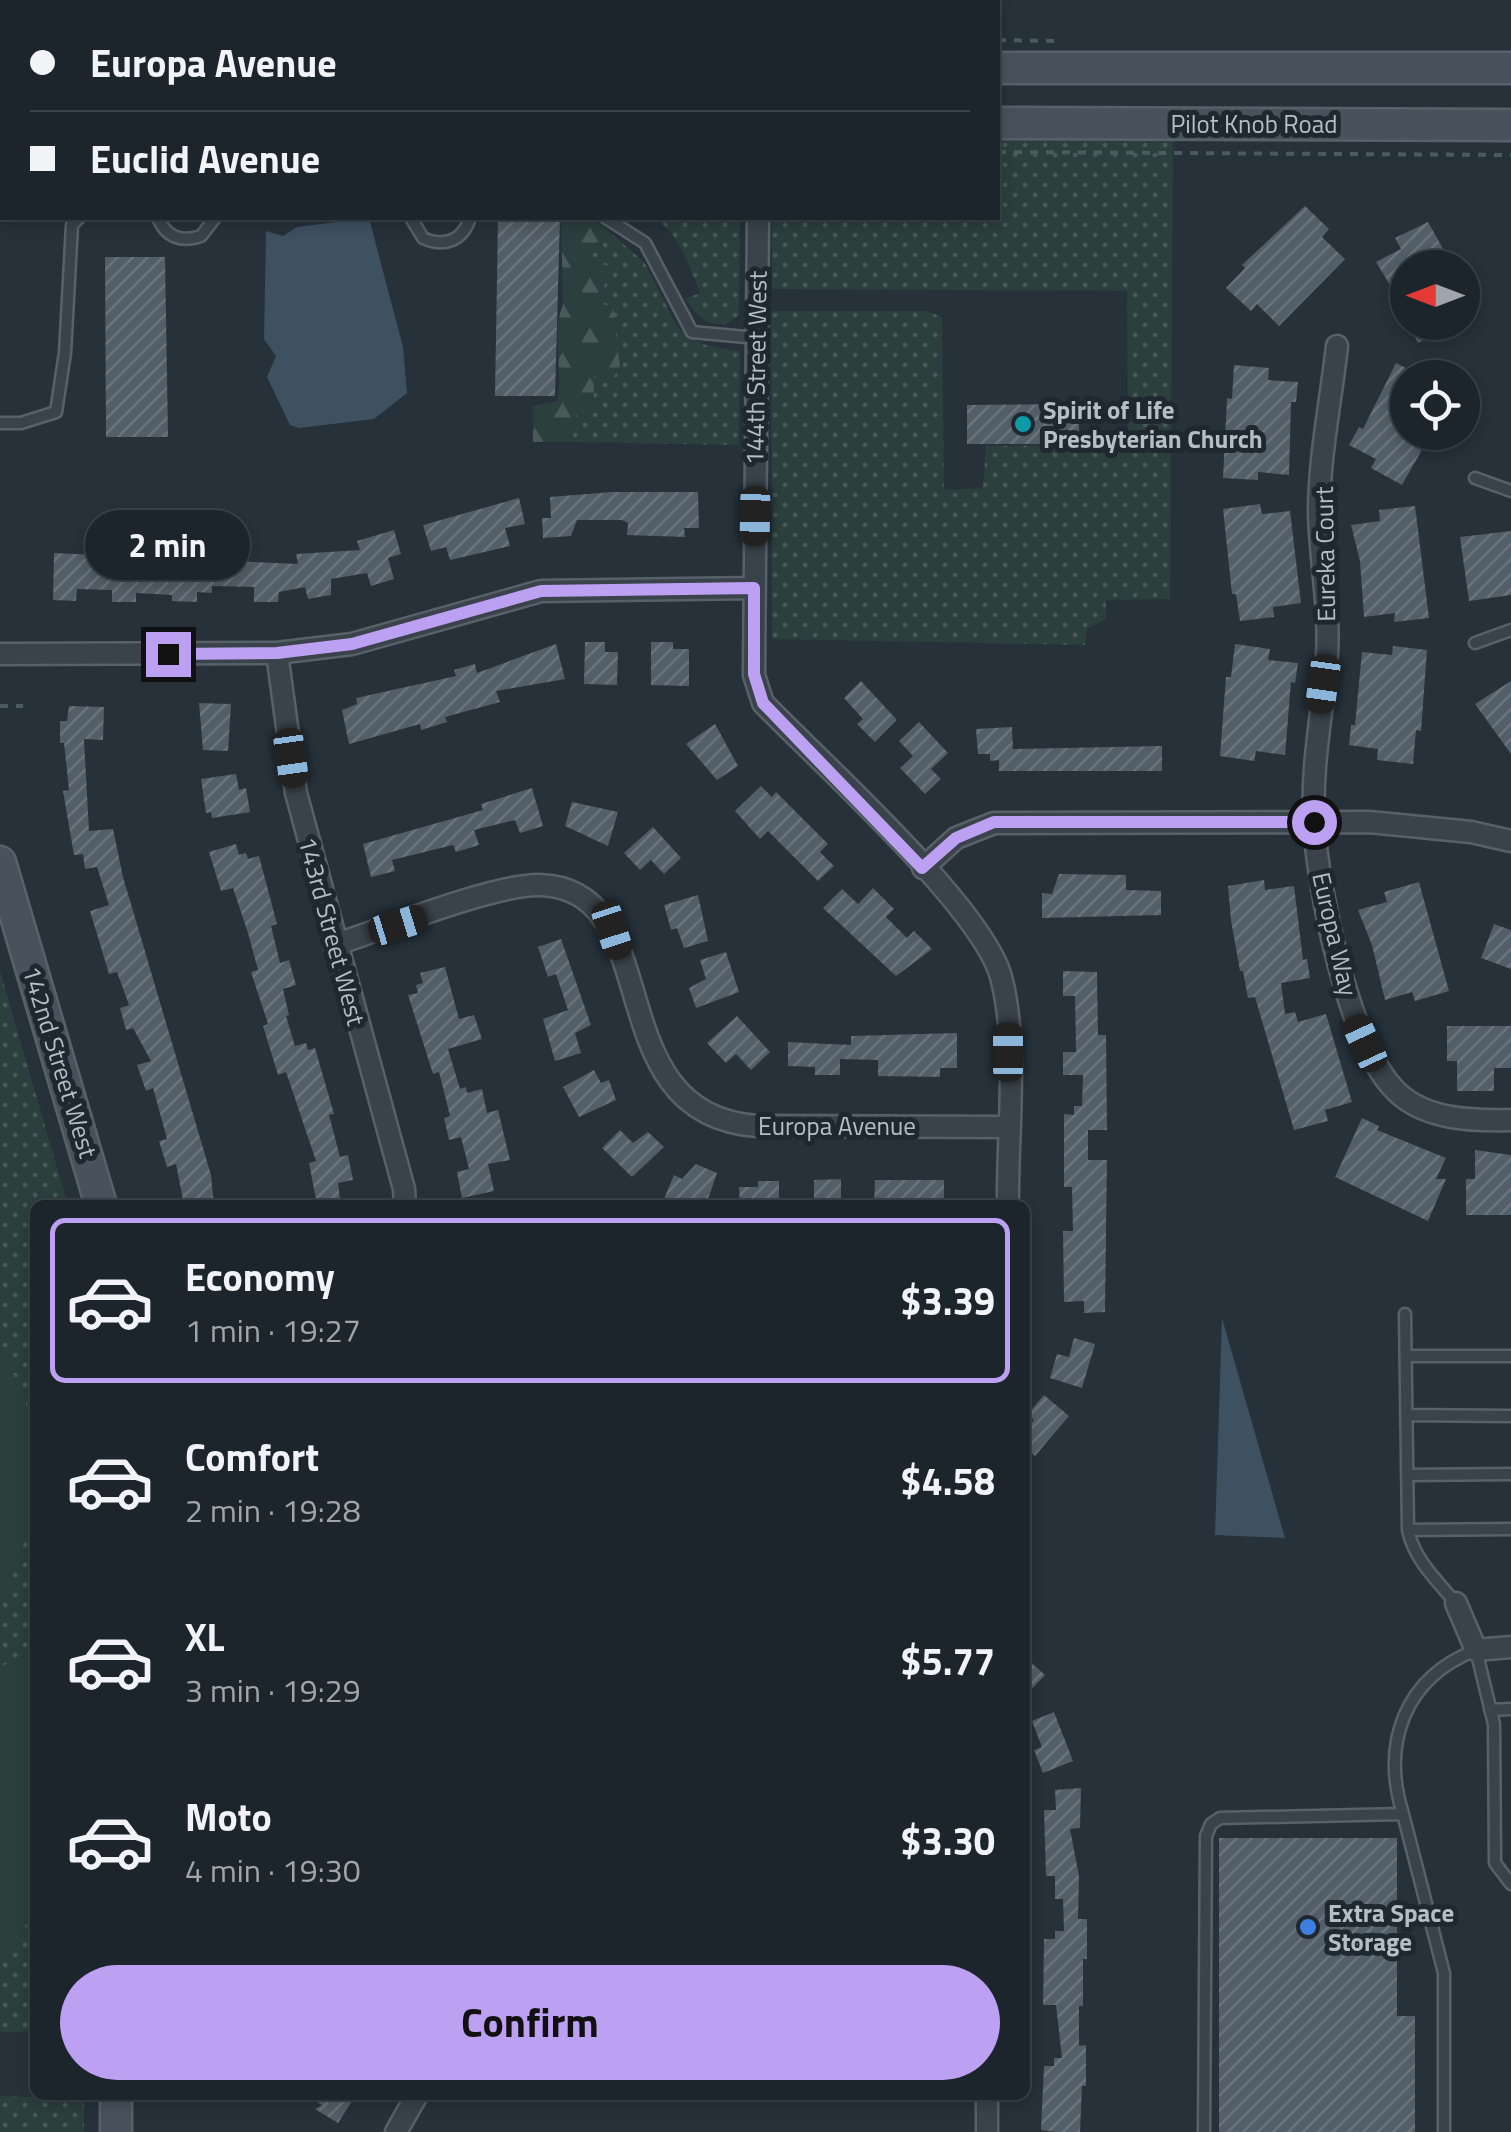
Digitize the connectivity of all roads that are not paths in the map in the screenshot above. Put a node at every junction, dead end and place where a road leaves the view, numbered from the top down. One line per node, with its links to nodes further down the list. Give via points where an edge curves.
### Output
1 (1000, 68): 2 (main road)
2 (1511, 68)
3 (1000, 123): 4 (main road, Pilot Knob Road)
4 (1511, 126)
5 (76, 220): 14 (lane, via 56,412)
6 (159, 220): 7 (lane, via 181,240 201,236)
7 (213, 220)
8 (412, 220): 9 (lane, via 423,238 443,243 462,234)
9 (469, 220)
10 (609, 220): 12 (lane, via 644,243 692,332)
11 (758, 220): 12 (street, 144th Street West)
12 (757, 338): 17 (street, 144th Street West)
13 (1338, 346): 22 (street, Eureka Court, via 1319,510 1327,655 1315,740)
14 (0, 424)
15 (1475, 478): 16 (lane)
16 (1511, 491)
17 (754, 588): 20 (street, via 541,591 352,644); 25 (street, 144th Street West, via 754,674 763,703)
18 (1511, 630): 19 (lane)
19 (1475, 643)
20 (277, 653): 21 (street); 26 (street, 143rd Street West, via 296,794)
21 (0, 654)
22 (1314, 822): 23 (street, via 1410,824); 25 (street, via 994,822 956,838); 27 (street, Europa Way, via 1355,1022 1376,1064 1398,1093 1430,1114)
23 (1511, 841)
24 (0, 862): 29 (main road, 142nd Street West)
25 (922, 868): 28 (street, 144th Street West, via 981,935 1000,972 1008,1015)
26 (334, 945): 28 (street, Europa Avenue, via 519,887 554,886 584,898 606,918 655,1059 673,1088 698,1108 747,1126); 30 (street, 143rd Street West)
27 (1511, 1120)
28 (1007, 1127): 31 (street, 144th Street West)
29 (101, 1200)
30 (405, 1200)
31 (1008, 1200)
32 (1406, 1314): 33 (lane)
33 (1406, 1356): 34 (lane); 35 (lane)
34 (1511, 1356)
35 (1406, 1415): 36 (lane); 38 (lane)
36 (1511, 1416)
37 (1511, 1474): 38 (lane)
38 (1407, 1475): 39 (lane)
39 (1408, 1530): 40 (lane); 41 (lane, via 1410,1544)
40 (1511, 1530)
41 (1456, 1604): 43 (street)
42 (1511, 1648): 43 (street)
43 (1476, 1650): 45 (lane); 46 (lane, via 1456,1657 1430,1680 1397,1730 1392,1768)
44 (1511, 1709): 45 (lane)
45 (1490, 1710): 47 (lane, via 1495,1863)
46 (1403, 1814): 54 (lane, via 1220,1818 1210,1824); 55 (lane, via 1444,1973)
47 (1511, 1884)
48 (116, 2100): 51 (main road)
49 (414, 2100): 52 (street)
50 (987, 2100): 53 (street)
51 (116, 2132)
52 (396, 2132)
53 (987, 2132)
54 (1204, 2132)
55 (1444, 2132)

